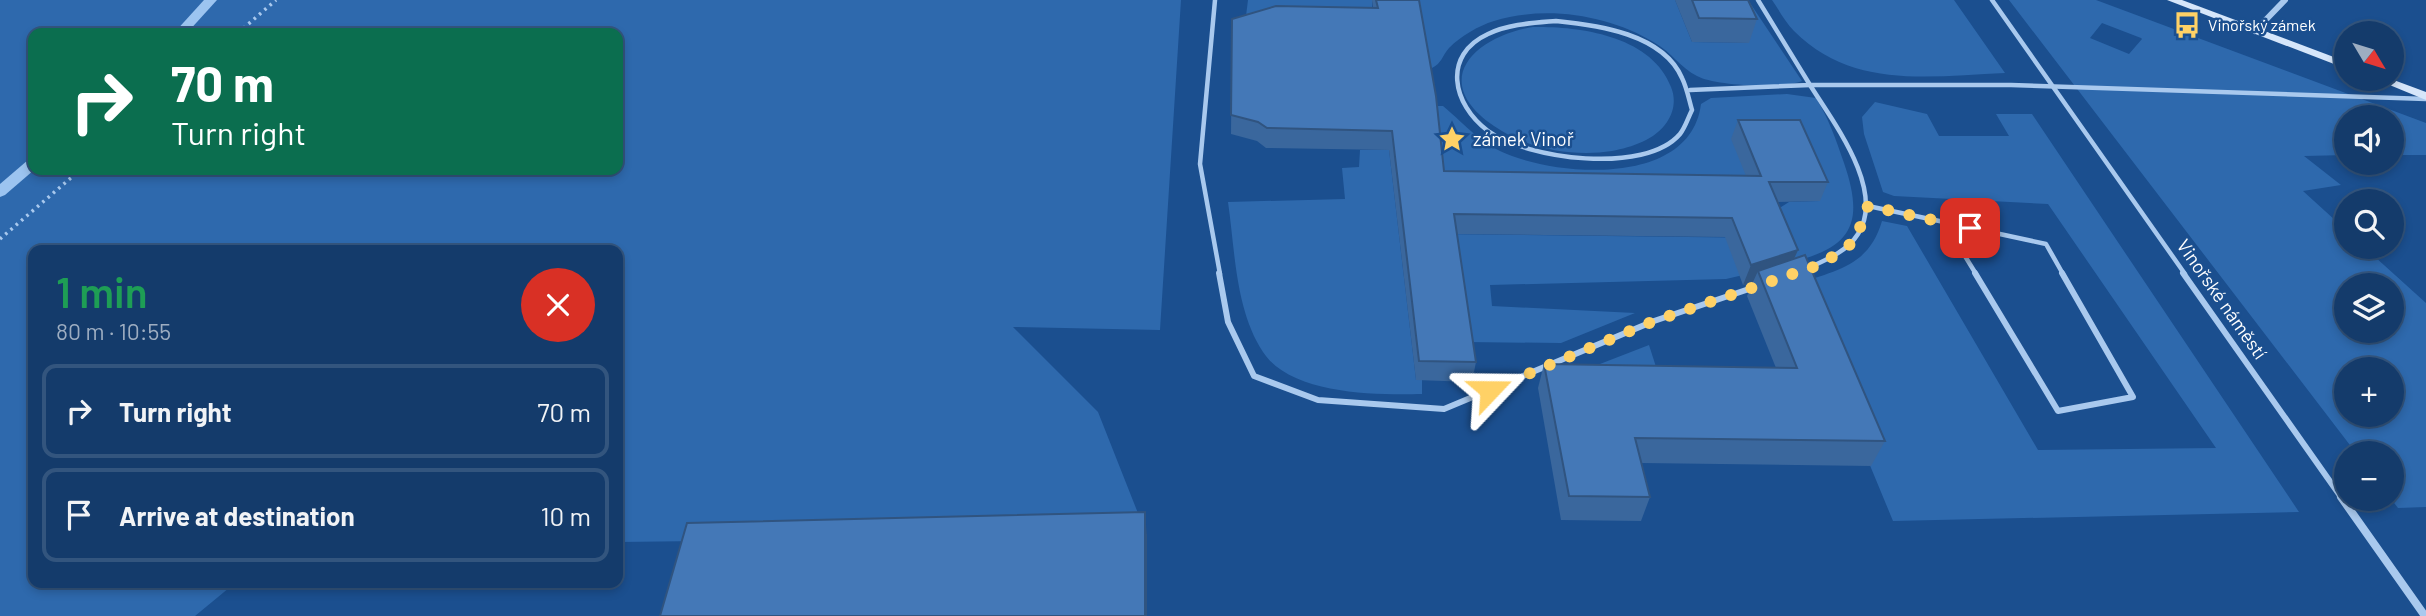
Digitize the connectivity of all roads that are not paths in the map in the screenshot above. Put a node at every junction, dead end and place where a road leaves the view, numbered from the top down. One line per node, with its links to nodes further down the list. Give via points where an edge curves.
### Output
1 (1215, 0): 16 (lane, via 1200,164 1228,322 1254,376 1318,400 1444,409 1654,321)
2 (1758, 0): 8 (lane)
3 (1992, 0): 9 (lane, Vinořské náměstí)
4 (2172, 0): 6 (main road)
5 (2285, 0): 6 (street)
6 (2255, 31): 7 (main road)
7 (2334, 61)
8 (1810, 85): 9 (lane); 11 (lane); 13 (lane, via 1858,162)
9 (2055, 88): 12 (lane); 17 (lane, Vinořské náměstí)
10 (2404, 88): 12 (main road)
11 (1690, 90): 11 (lane, via 1677,69 1645,44 1591,24 1556,21 1522,23 1470,46 1458,64 1456,88 1468,112 1493,134 1529,151 1571,161 1614,161 1651,153 1678,136 1692,115)
12 (2426, 97)
13 (1868, 206): 14 (lane); 15 (lane, via 1855,241 1822,264)
14 (1944, 222): 14 (lane, via 2046,244 2133,397 2058,411)
15 (1796, 272)
16 (1758, 286)
17 (2334, 487)
18 (2351, 511): 19 (street, Vinořské náměstí)
19 (2425, 616)

